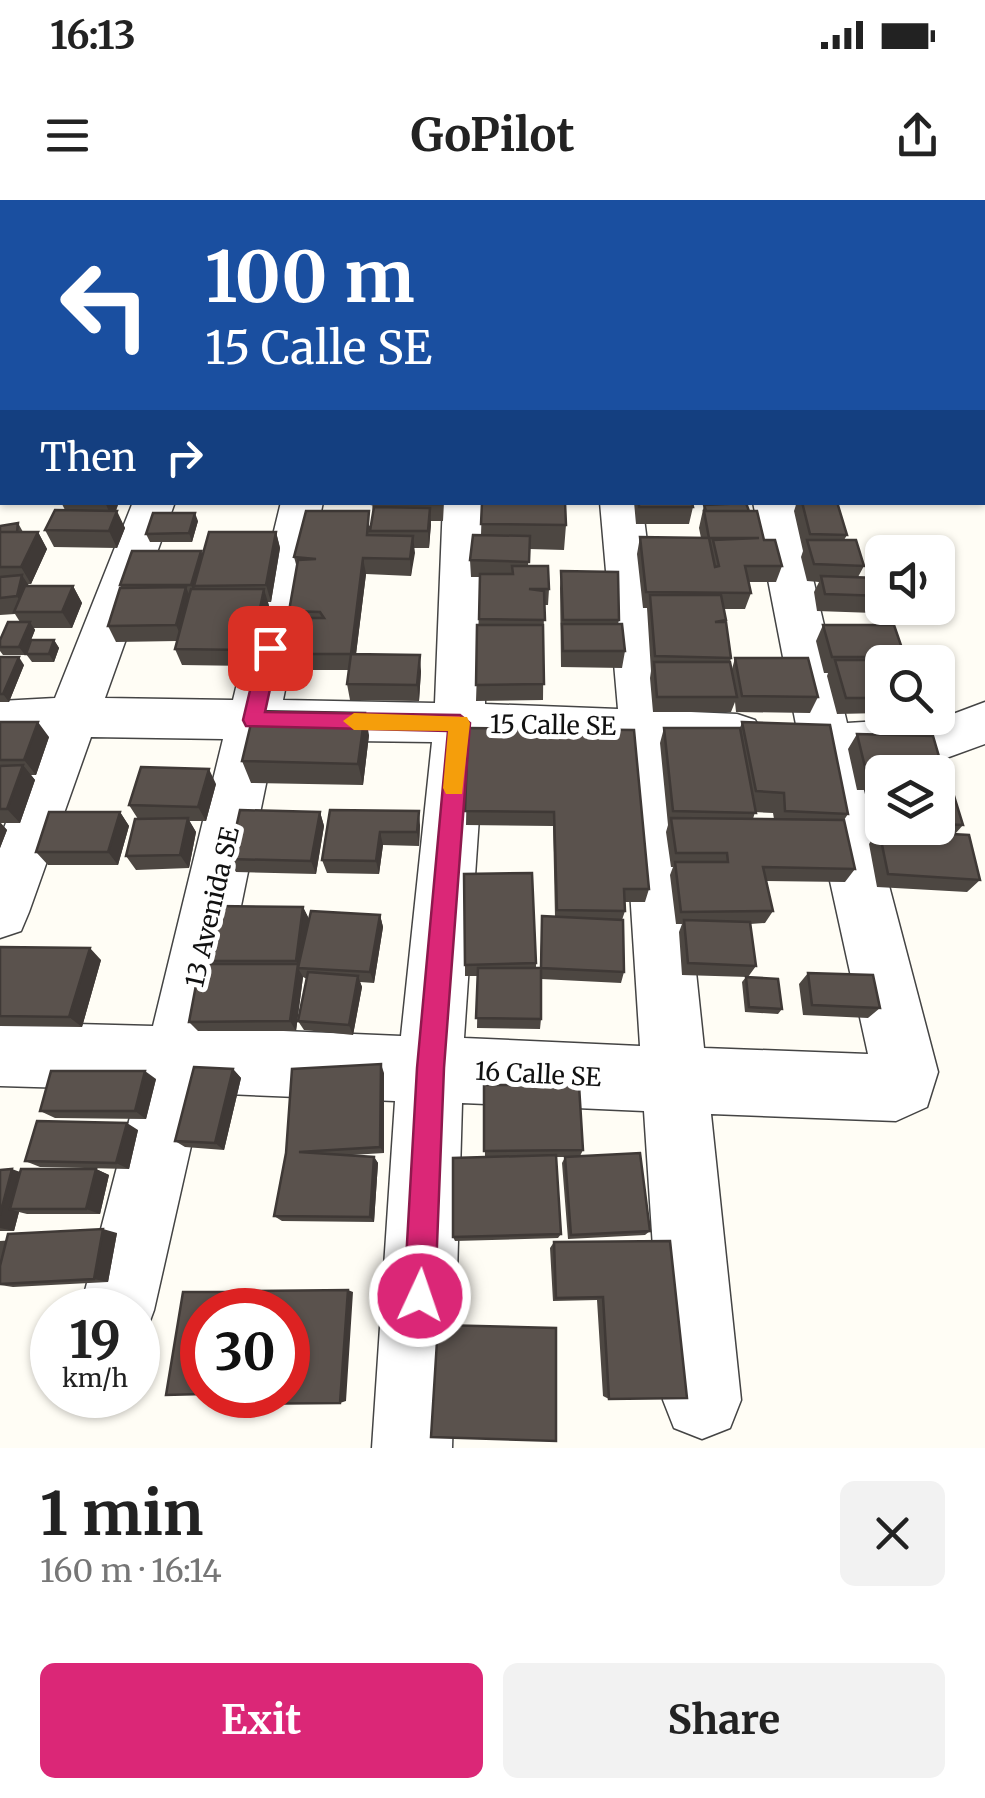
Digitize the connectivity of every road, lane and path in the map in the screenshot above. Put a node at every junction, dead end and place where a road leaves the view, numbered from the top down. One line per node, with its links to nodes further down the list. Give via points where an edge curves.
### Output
1 (153, 505): 6 (street)
2 (301, 505): 7 (street, 13 Avenida SE)
3 (464, 505): 10 (street)
4 (621, 505): 11 (street)
5 (775, 505): 12 (street)
6 (74, 717): 7 (street, 15 Calle SE); 8 (street, 15 Calle SE); 13 (street)
7 (253, 720): 10 (street, 15 Calle SE); 15 (street, 13 Avenida SE)
8 (0, 721)
9 (984, 722): 12 (street, 15 Calle SE, via 949,737)
10 (460, 723): 11 (street, 15 Calle SE); 16 (street)
11 (647, 728): 12 (street, 15 Calle SE); 17 (street)
12 (826, 740): 17 (street, 16 Calle SE, via 904,1084)
13 (0, 912)
14 (0, 1054): 15 (street, 16 Calle SE)
15 (178, 1058): 16 (street, 16 Calle SE); 18 (street, 13 Avenida SE)
16 (430, 1068): 17 (street, 16 Calle SE); 20 (street)
17 (672, 1082): 19 (street)
18 (123, 1288)
19 (702, 1400)
20 (412, 1448)

